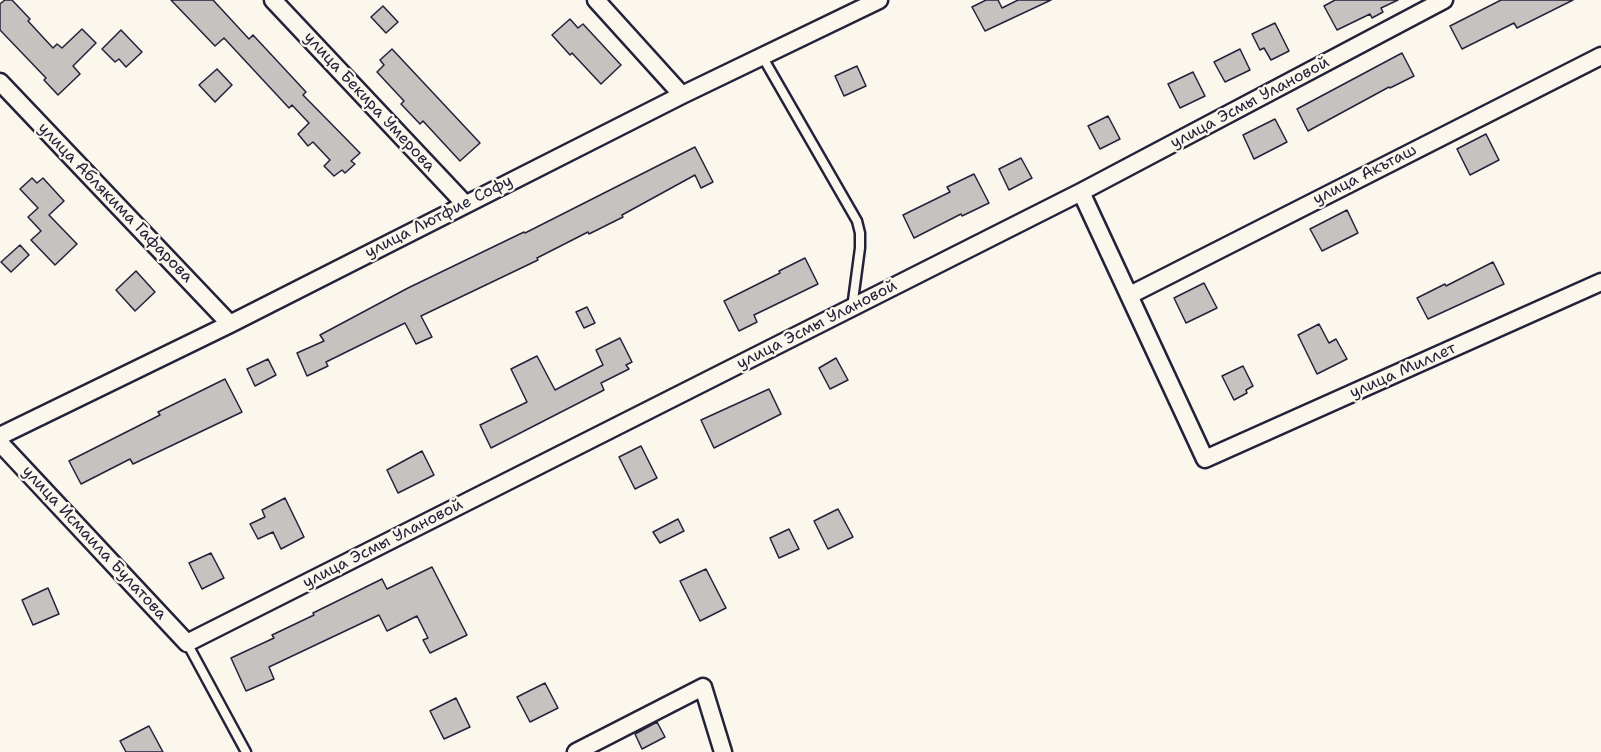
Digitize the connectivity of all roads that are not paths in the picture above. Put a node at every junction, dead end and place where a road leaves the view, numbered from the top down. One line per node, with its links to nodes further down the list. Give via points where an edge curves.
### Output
1 (273, 0): 10 (street, улица Бекира Умерова)
2 (596, 0): 8 (street)
3 (879, 0): 5 (street, улица Лютфие Софу)
4 (1444, 0): 9 (street, улица Эсмы Улановой)
5 (762, 56): 8 (street, улица Лютфие Софу); 13 (lane, via 857,221 860,248)
6 (1601, 56): 12 (street, улица Акъташ)
7 (0, 82): 14 (street, улица Аблякима Гафарова)
8 (682, 95): 10 (street, улица Лютфие Софу)
9 (1081, 192): 12 (street); 13 (street, улица Эсмы Улановой)
10 (465, 204): 14 (street, улица Лютфие Софу)
11 (1601, 282): 12 (street, улица Миллет, via 1205,459)
12 (1130, 295)
13 (852, 308): 17 (street, улица Эсмы Улановой)
14 (230, 324): 15 (street, улица Лютфие Софу)
15 (0, 436)
16 (0, 443): 17 (street, улица Исмаила Булатова)
17 (187, 643): 18 (lane)
18 (246, 752)
19 (576, 752): 20 (street, via 703,687)
20 (723, 752)

